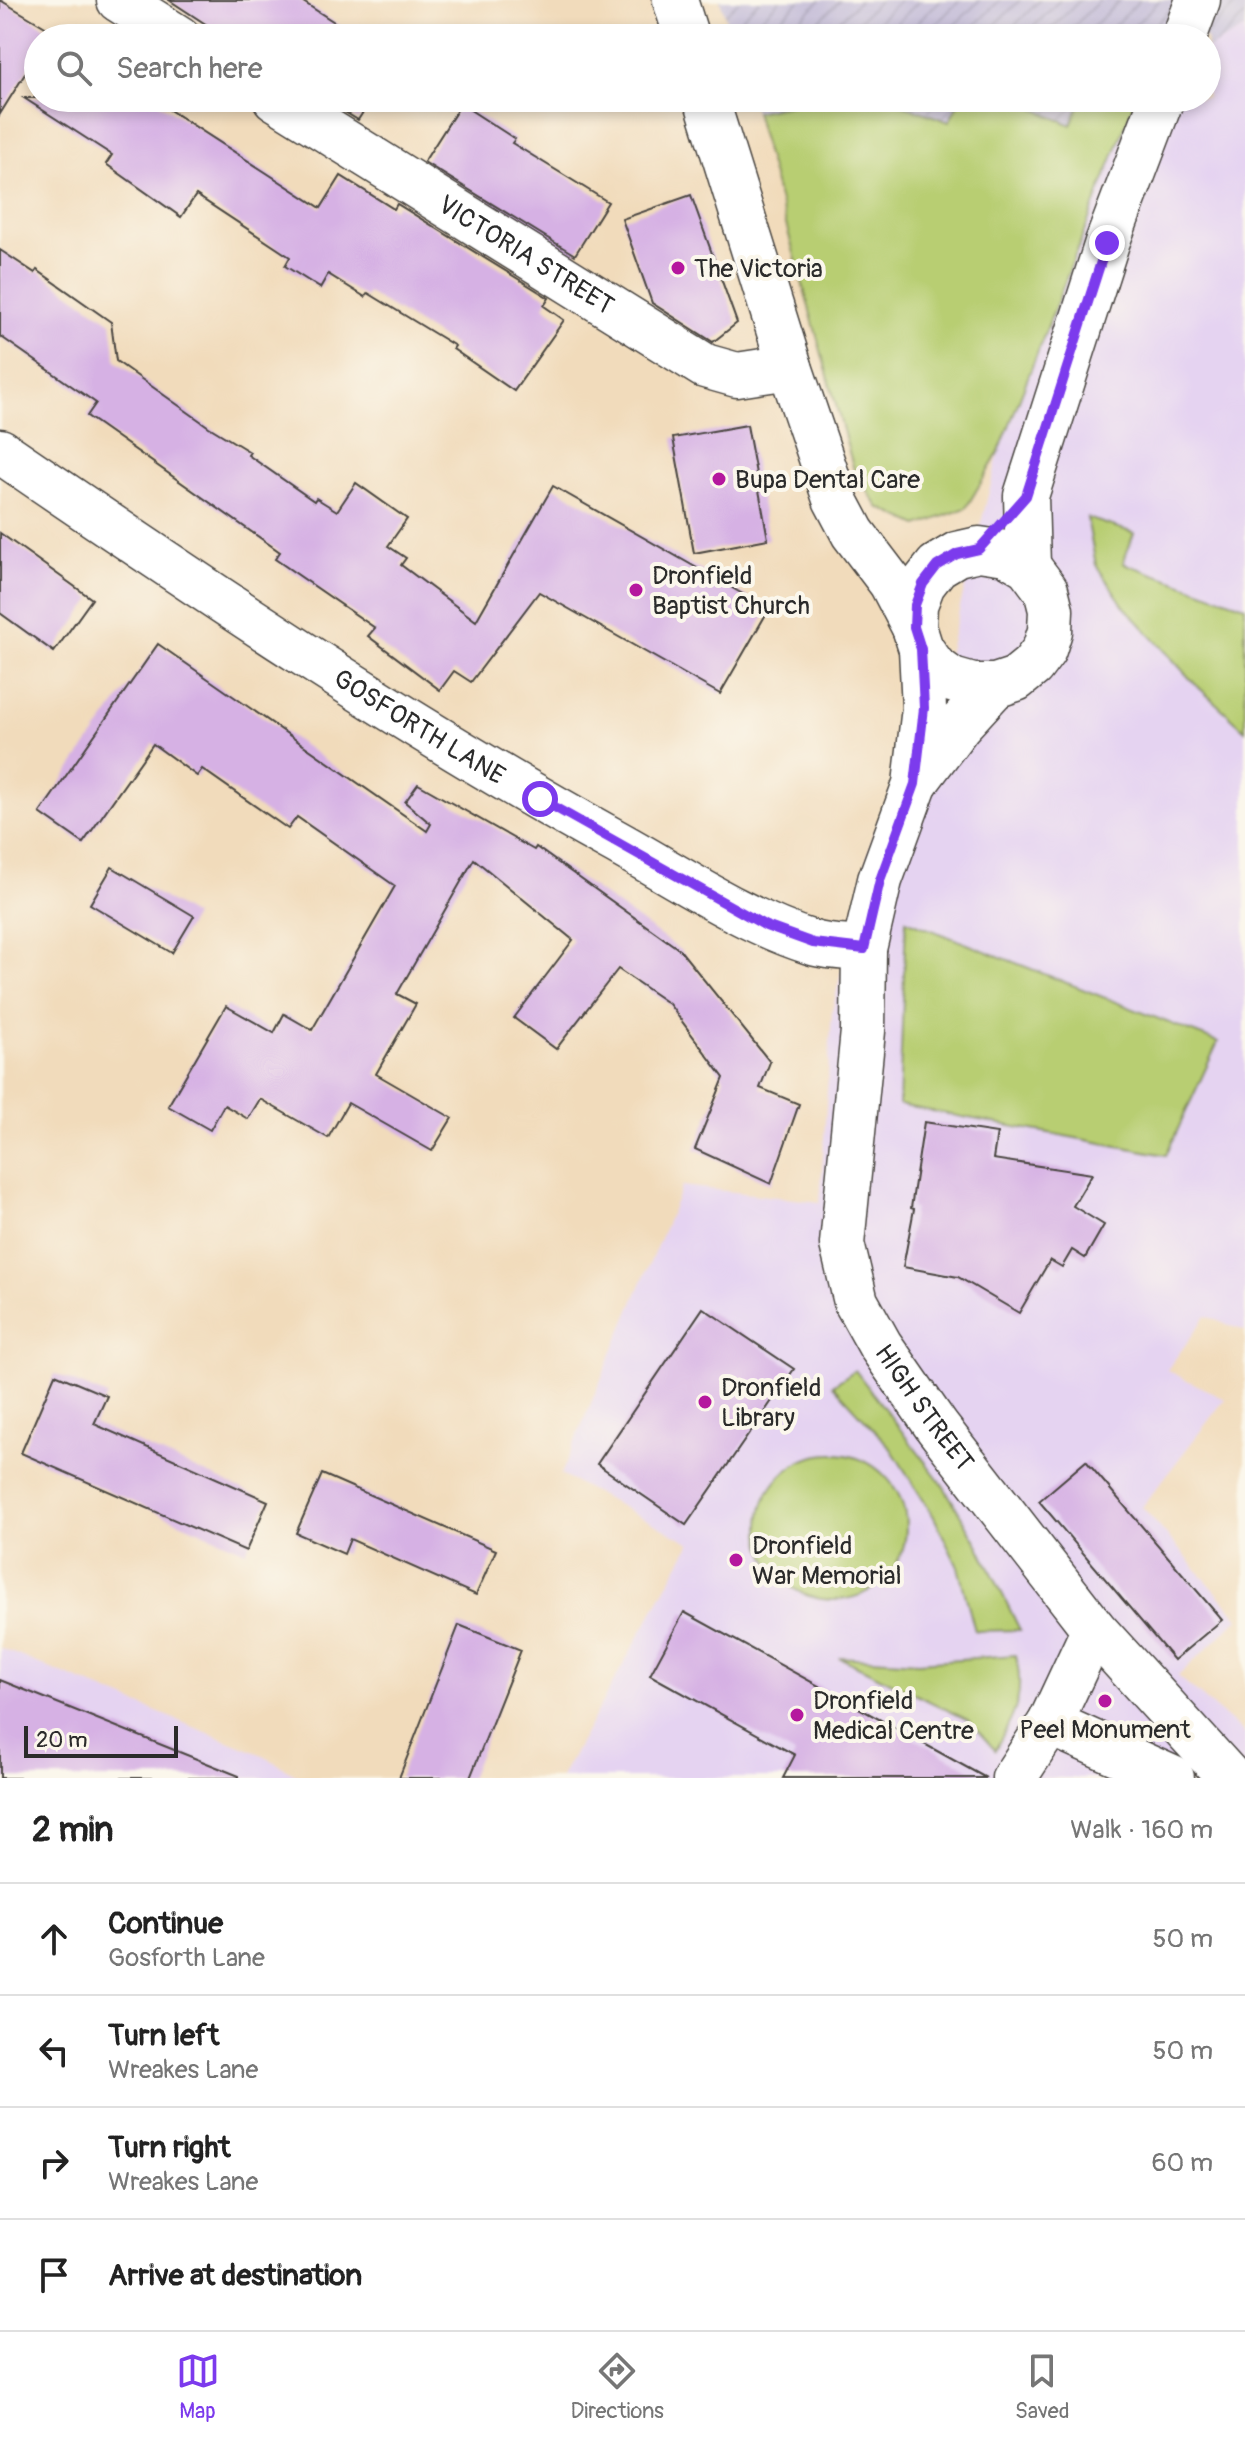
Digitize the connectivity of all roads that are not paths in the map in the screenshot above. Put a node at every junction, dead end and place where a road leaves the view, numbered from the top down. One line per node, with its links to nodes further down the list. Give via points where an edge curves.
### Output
1 (119, 0): 4 (street)
2 (675, 0): 5 (street)
3 (1198, 0): 6 (street)
4 (157, 24)
5 (683, 24)
6 (1189, 24)
7 (297, 112): 10 (street, VICTORIA STREET, via 705,366 737,375)
8 (710, 112): 10 (street)
9 (1157, 112): 12 (street, via 1107,243)
10 (790, 367): 13 (street, via 835,499)
11 (0, 451): 19 (street, GOSFORTH LANE, via 383,704 550,805 766,926 813,943)
12 (1026, 496): 14 (street); 15 (street)
13 (866, 548): 14 (street, via 906,558); 16 (street, via 891,583)
14 (968, 552): 15 (street, via 1006,553); 16 (street, via 937,566 923,584 915,605)
15 (1028, 566): 17 (street, via 1046,590 1050,631 1032,666)
16 (918, 638): 17 (street, via 934,667 952,680); 18 (street, via 924,708)
17 (995, 686): 18 (street)
18 (915, 784): 19 (street, HIGH STREET, via 880,880)
19 (864, 949): 20 (street, HIGH STREET, via 863,1031 842,1244 856,1302 937,1427)
20 (1094, 1629): 21 (street); 24 (street, HIGH STREET)
21 (1050, 1723): 22 (street); 23 (street)
22 (1014, 1778)
23 (1172, 1778)
24 (1230, 1778)

